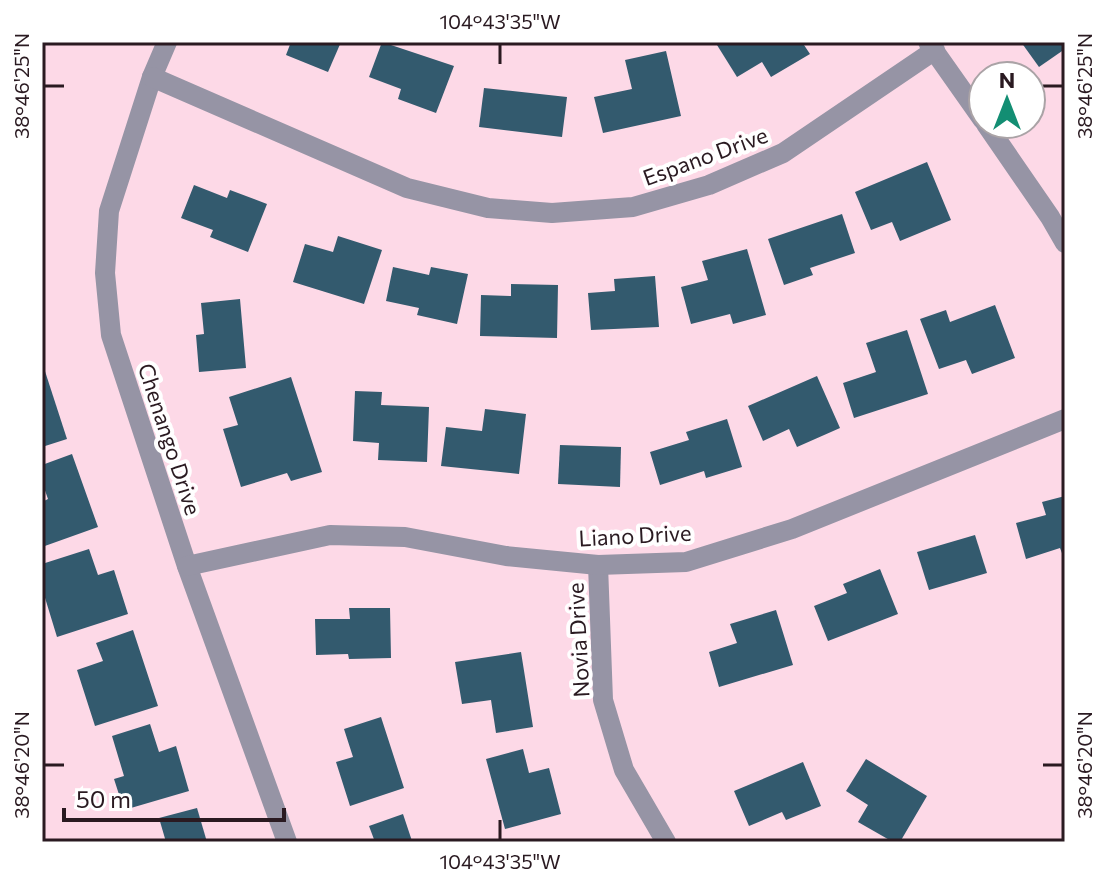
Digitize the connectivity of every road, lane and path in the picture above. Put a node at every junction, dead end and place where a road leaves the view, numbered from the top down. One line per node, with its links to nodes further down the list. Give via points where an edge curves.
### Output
1 (167, 42): 3 (street, Chenango Drive)
2 (932, 46): 3 (street, Espano Drive, via 783,153 709,185 633,207 552,213 488,208 407,188); 4 (street)
3 (152, 77): 9 (street, Chenango Drive, via 109,211 105,273 111,335)
4 (967, 97)
5 (996, 140): 6 (street)
6 (1065, 243)
7 (1065, 419): 8 (street, Liano Drive, via 792,529 686,562)
8 (598, 565): 9 (street, Liano Drive, via 506,556 405,537 330,535); 11 (street, Novia Drive, via 603,700 624,770)
9 (187, 566): 10 (street, Chenango Drive)
10 (287, 842)
11 (666, 842)

